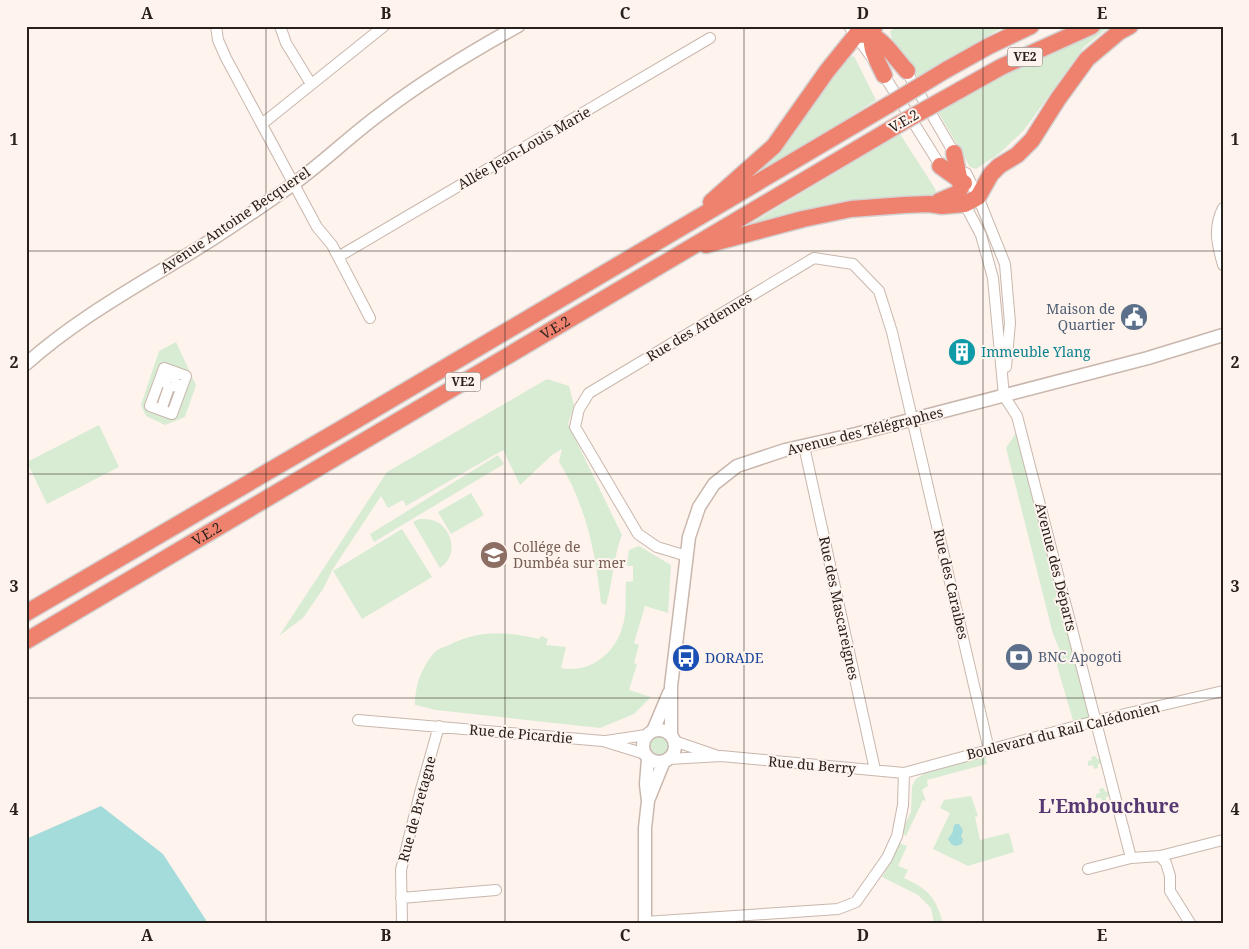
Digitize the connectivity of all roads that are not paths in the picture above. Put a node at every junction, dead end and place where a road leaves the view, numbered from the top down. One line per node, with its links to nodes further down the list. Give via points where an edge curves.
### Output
1 (216, 26): 13 (street, via 226,58)
2 (280, 26): 12 (street, via 286,43)
3 (384, 26): 12 (street)
4 (518, 26): 16 (street, Avenue Antoine Becquerel, via 419,85)
5 (1031, 26): 19 (highway, V.E.2 / VE2, bridge, via 946,70)
6 (1092, 26): 20 (highway, V.E.2 / VE2, bridge, via 1001,67)
7 (1130, 26): 17 (highway, via 1087,59 1032,140)
8 (866, 29): 10 (highway); 11 (highway); 19 (highway, via 827,71 774,146)
9 (710, 38): 21 (street, Allée Jean-Louis Marie)
10 (907, 71): 14 (street)
11 (884, 76): 15 (street)
12 (312, 84): 13 (street)
13 (262, 124): 16 (street)
14 (954, 153): 17 (highway)
15 (940, 166): 17 (highway)
16 (293, 184): 21 (street); 25 (street, Avenue Antoine Becquerel, via 209,241 108,302)
17 (967, 192): 20 (highway, via 942,206 851,209); 27 (street, Avenue des Départs, via 992,278); 27 (street, via 1001,253 1007,277 1010,323)
18 (1223, 208): 22 (street, via 1216,228)
19 (678, 230): 32 (highway, V.E.2 / VE2)
20 (687, 250): 33 (highway, V.E.2 / VE2)
21 (338, 257): 23 (street)
22 (1223, 265)
23 (370, 318)
24 (1223, 335): 27 (street, Avenue des Télégraphes)
25 (26, 364)
26 (171, 382): 28 (street); 28 (street, via 154,396 150,406); 28 (street, via 176,404 172,414)
27 (1004, 396): 29 (street, Avenue des Télégraphes); 37 (street, Avenue des Départs, via 1017,416)
28 (163, 405)
29 (913, 419): 30 (street, Avenue des Télégraphes); 31 (street, Rue des Ardennes, via 892,332 878,291 853,264 814,258 589,393 579,409 575,427 633,526 638,534 657,546); 42 (street, Rue des Caraibes)
30 (804, 446): 31 (street, Avenue des Télégraphes, via 738,466 714,484 699,507 689,537); 46 (street, Rue des Mascareignes)
31 (687, 556): 34 (street, Avenue des Télégraphes)
32 (26, 613)
33 (26, 641)
34 (671, 686): 39 (street, Avenue des Télégraphes); 40 (street, Avenue des Télégraphes)
35 (1223, 691): 37 (street, Boulevard du Rail Calédonien)
36 (358, 720): 38 (street, Rue de Picardie)
37 (1095, 721): 42 (street, Boulevard du Rail Calédonien); 51 (street, Avenue des Départs)
38 (439, 726): 41 (street, Rue de Picardie); 54 (street, Rue de Bretagne, via 401,870)
39 (650, 733): 40 (street, via 663,730); 41 (street, Rue de Picardie); 43 (street, via 642,747)
40 (672, 738): 44 (street, Rue du Berry); 45 (street, via 674,751)
41 (603, 741): 43 (street, Rue de Picardie)
42 (988, 750): 47 (street, Boulevard du Rail Calédonien)
43 (646, 756): 45 (street, via 658,762); 48 (street)
44 (721, 756): 45 (street, Rue du Berry); 46 (street, Rue du Berry)
45 (666, 760): 48 (street)
46 (875, 770): 47 (street, Rue du Berry)
47 (904, 773): 55 (street, via 903,805 897,836 883,864 856,902 838,909)
48 (648, 801): 56 (street)
49 (1223, 840): 50 (street)
50 (1160, 856): 51 (street); 58 (street, via 1170,876 1170,891)
51 (1131, 858): 52 (street)
52 (1088, 869)
53 (496, 890): 54 (street)
54 (401, 898): 57 (street, Rue de Bretagne)
55 (780, 918): 56 (street)
56 (645, 922)
57 (402, 923)
58 (1190, 923)

